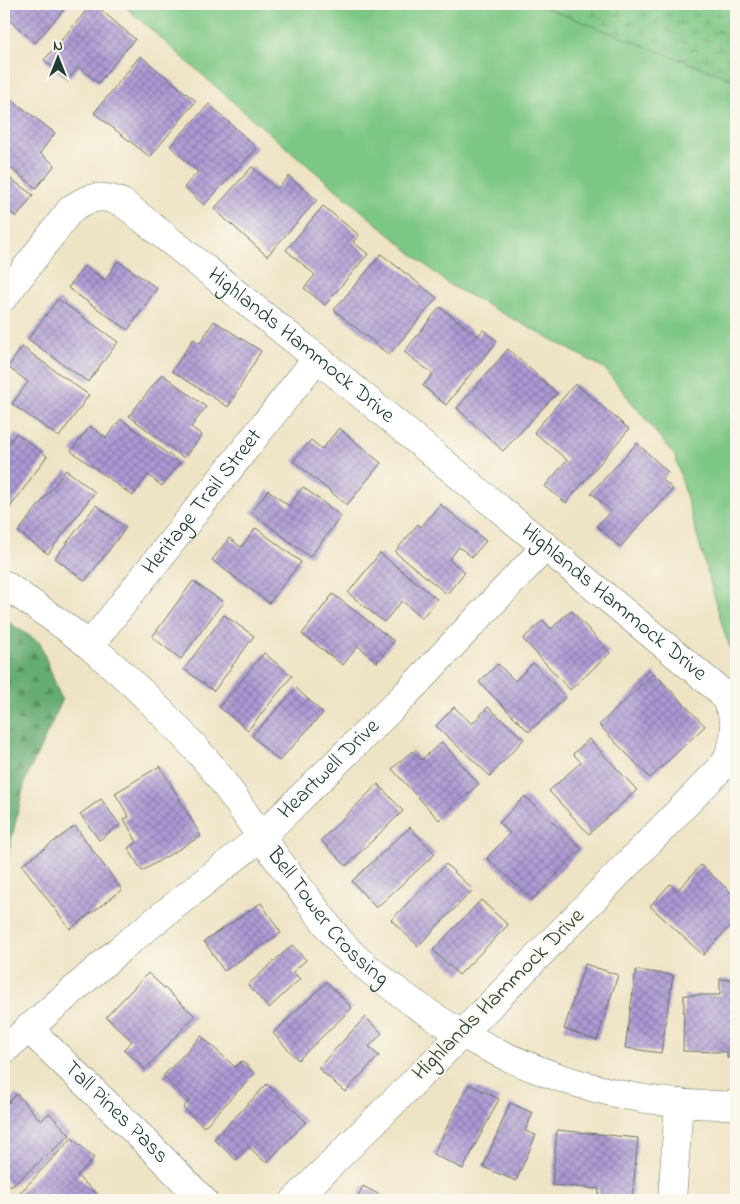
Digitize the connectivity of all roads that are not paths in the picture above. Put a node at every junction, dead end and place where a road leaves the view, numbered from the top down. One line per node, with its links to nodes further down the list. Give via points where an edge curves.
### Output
1 (4, 297): 2 (street, Highlands Hammock Drive, via 71,209 96,197 110,198 124,203)
2 (317, 358): 3 (street, Highlands Hammock Drive); 5 (street, Heritage Trail Street)
3 (546, 546): 6 (street, Heartwell Drive, via 406,694); 8 (street, Highlands Hammock Drive, via 720,691 729,704 735,735 724,765)
4 (4, 584): 5 (street, Bell Tower Crossing)
5 (90, 645): 6 (street, Bell Tower Crossing, via 151,699 206,759)
6 (261, 837): 7 (street, Heartwell Drive, via 124,945); 8 (street, Bell Tower Crossing, via 340,941 377,976)
7 (28, 1028): 9 (street, Heartwell Drive); 12 (street, Tall Pines Pass)
8 (462, 1034): 10 (street, Bell Tower Crossing, via 505,1056 576,1083 616,1094); 13 (street, Highlands Hammock Drive)
9 (4, 1050)
10 (679, 1103): 11 (street, Bell Tower Crossing); 14 (street)
11 (736, 1105)
12 (202, 1200)
13 (295, 1200)
14 (672, 1200)

